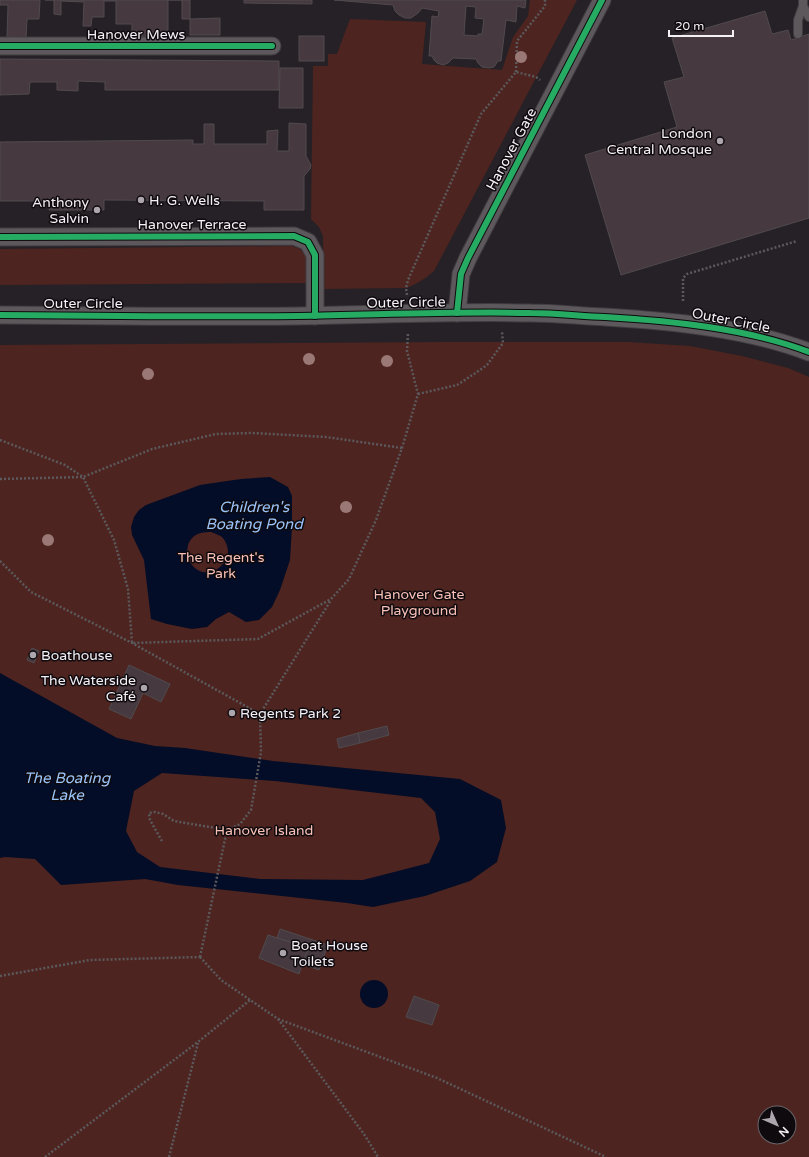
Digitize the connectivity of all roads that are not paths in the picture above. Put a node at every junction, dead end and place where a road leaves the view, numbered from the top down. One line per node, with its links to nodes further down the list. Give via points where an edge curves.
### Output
1 (602, 0): 8 (street, Hanover Gate, via 465,263 461,274)
2 (803, 3): 3 (lane); 4 (lane, via 798,20)
3 (809, 17)
4 (798, 34)
5 (0, 46): 6 (street, Hanover Mews)
6 (272, 46)
7 (0, 237): 10 (street, Hanover Terrace, via 294,236 308,242 315,255)
8 (457, 312): 10 (street, Outer Circle); 11 (street, Outer Circle, via 646,319 750,335)
9 (0, 315): 10 (street, Outer Circle)
10 (315, 316)
11 (809, 352)

